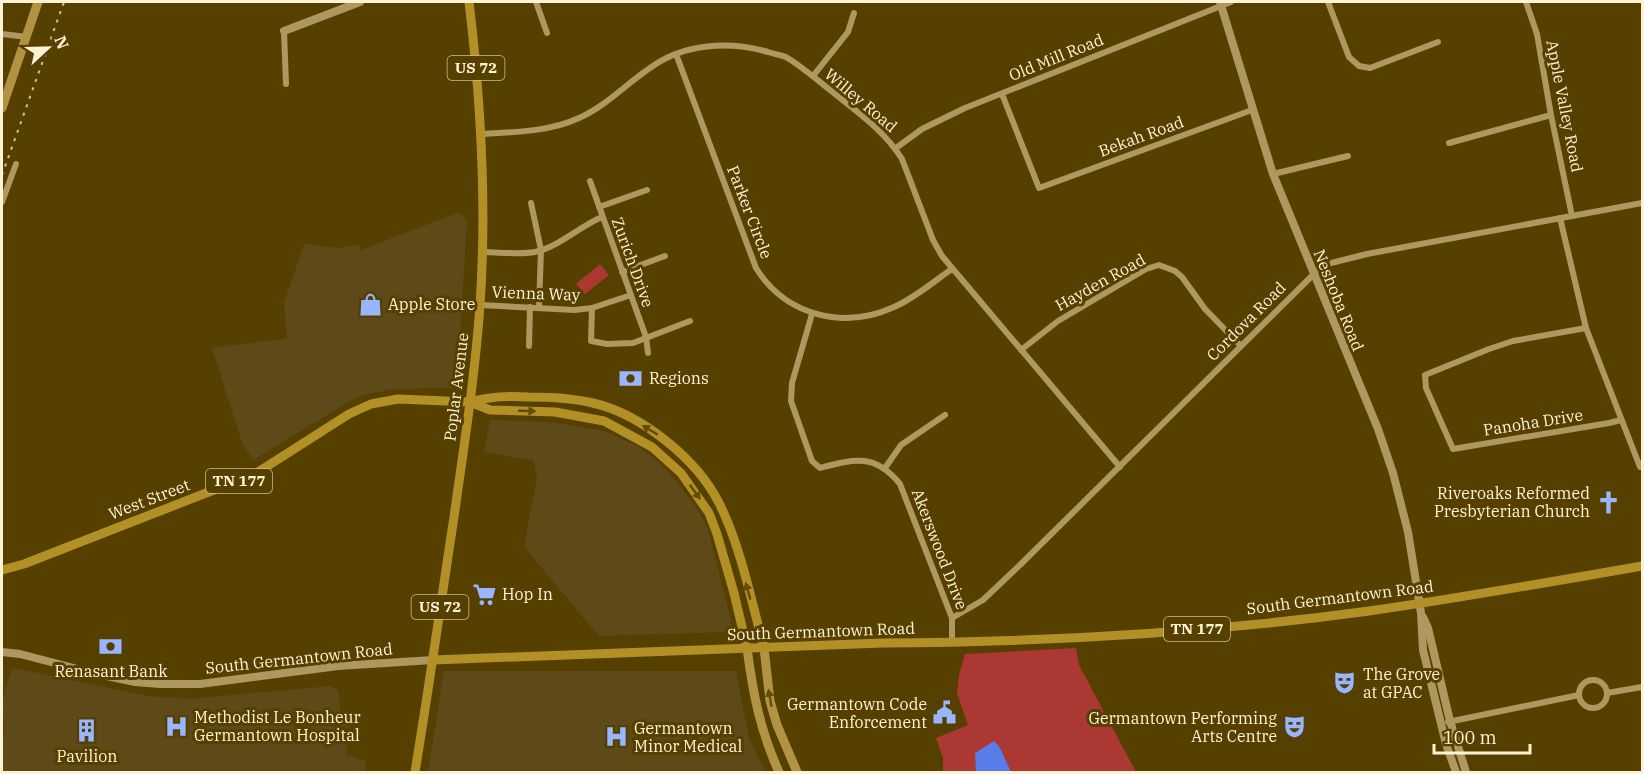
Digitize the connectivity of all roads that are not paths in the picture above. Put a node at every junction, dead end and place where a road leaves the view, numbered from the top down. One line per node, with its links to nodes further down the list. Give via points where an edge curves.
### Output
1 (38, 2): 13 (main road)
2 (360, 2): 10 (street)
3 (469, 2): 22 (main road, Poplar Avenue / US 72)
4 (536, 2): 11 (street)
5 (1231, 2): 8 (street, Old Mill Road)
6 (1328, 2): 14 (street, via 1349,57 1359,66 1370,68)
7 (1526, 2): 21 (street, Apple Valley Road, via 1537,34)
8 (1221, 4): 18 (street, Old Mill Road); 20 (street, Neshoba Road)
9 (854, 13): 16 (street, via 848,32)
10 (284, 31): 17 (street)
11 (547, 33)
12 (2, 34): 13 (street)
13 (27, 37): 19 (main road)
14 (1438, 42)
15 (676, 54): 16 (street, Willey Road, via 710,46 741,46 785,57); 22 (street, Willey Road, via 652,66 576,120 550,128); 48 (street, Parker Circle, via 756,267 786,300)
16 (813, 76): 24 (street, Willey Road)
17 (286, 84)
18 (1002, 94): 20 (street, Bekah Road, via 1039,188); 24 (street, Old Mill Road, via 939,120)
19 (2, 108)
20 (1252, 110): 27 (street, Neshoba Road)
21 (1551, 115): 23 (street); 34 (street, Apple Valley Road)
22 (481, 134): 38 (main road, Poplar Avenue / US 72)
23 (1449, 143)
24 (896, 148): 40 (street, Willey Road, via 933,240)
25 (1348, 156): 27 (street)
26 (16, 164): 30 (street)
27 (1273, 174): 42 (street, Neshoba Road)
28 (590, 181): 33 (street, Zurich Drive)
29 (647, 190): 33 (street)
30 (2, 202)
31 (531, 203): 37 (street)
32 (1642, 206): 34 (street, Cordova Road)
33 (599, 207): 35 (street, Zurich Drive)
34 (1572, 216): 36 (street, Cordova Road)
35 (602, 217): 37 (street); 41 (street, Zurich Drive)
36 (1560, 218): 42 (street, Cordova Road, via 1350,257); 50 (street)
37 (541, 250): 38 (street); 46 (street)
38 (482, 252): 44 (main road, Poplar Avenue / US 72)
39 (665, 256): 41 (street)
40 (952, 269): 48 (street, Parker Circle, via 878,314 854,318); 54 (street, Willey Road)
41 (622, 272): 43 (street, Zurich Drive)
42 (1313, 273): 52 (street, Cordova Road); 64 (street, Neshoba Road, via 1387,455 1408,532)
43 (631, 295): 47 (street, Vienna Way); 51 (street, Zurich Drive)
44 (480, 305): 45 (street, Vienna Way); 56 (main road, Poplar Avenue / US 72)
45 (530, 307): 46 (street, Vienna Way); 53 (street)
46 (539, 308): 47 (street, Vienna Way)
47 (592, 308): 51 (street, Vienna Way, via 591,342 633,344)
48 (813, 314): 61 (street, via 792,383 791,401 812,461 820,468 856,460)
49 (690, 321): 51 (street, Vienna Way)
50 (1586, 328): 58 (street); 58 (street, Panoha Drive, via 1489,349 1425,375 1426,388 1453,449)
51 (646, 337): 55 (street, Zurich Drive)
52 (1240, 345): 54 (street, Hayden Road, via 1175,271 1159,265 1058,321); 59 (street, Cordova Road)
53 (529, 346)
54 (1021, 350): 59 (street, Willey Road)
55 (648, 352)
56 (470, 402): 63 (main road, West Street / TN 177, via 399,399 371,404 255,474); 67 (main road, one-way to 67, via 490,410 555,412 604,421 652,447 682,474 709,513); 68 (main road, one-way to 56, via 719,502 708,484 661,437 595,403 491,396); 70 (main road, Poplar Avenue / US 72)
57 (945, 415): 61 (street, via 900,445)
58 (1621, 420): 60 (street)
59 (1120, 467): 65 (street, Cordova Road, via 983,600)
60 (1640, 467)
61 (885, 468): 65 (street, Akerswood Drive, via 907,498)
62 (1642, 566): 64 (main road, South Germantown Road / TN 177)
63 (2, 570)
64 (1420, 608): 66 (main road, South Germantown Road / TN 177, via 1163,632); 74 (street, Neshoba Road, via 1423,650)
65 (952, 618): 66 (street, Akerswood Drive)
66 (952, 643): 68 (main road, South Germantown Road / TN 177)
67 (747, 648): 68 (main road, South Germantown Road / TN 177); 70 (main road, South Germantown Road / TN 177); 76 (main road, via 753,696)
68 (764, 648): 77 (main road, one-way to 68, via 770,701)
69 (2, 652): 70 (street, South Germantown Road, via 135,682 160,684 200,684 338,666)
70 (433, 660): 75 (main road, Poplar Avenue / US 72)
71 (1642, 687): 72 (street)
72 (1607, 693): 73 (street, via 1601,682 1592,680 1584,683); 73 (street, via 1606,701 1596,708 1587,706)
73 (1580, 695): 74 (street)
74 (1446, 722): 78 (street, Neshoba Road); 79 (street, Neshoba Road)
75 (415, 772)
76 (778, 772)
77 (797, 772)
78 (1456, 772)
79 (1466, 772)

